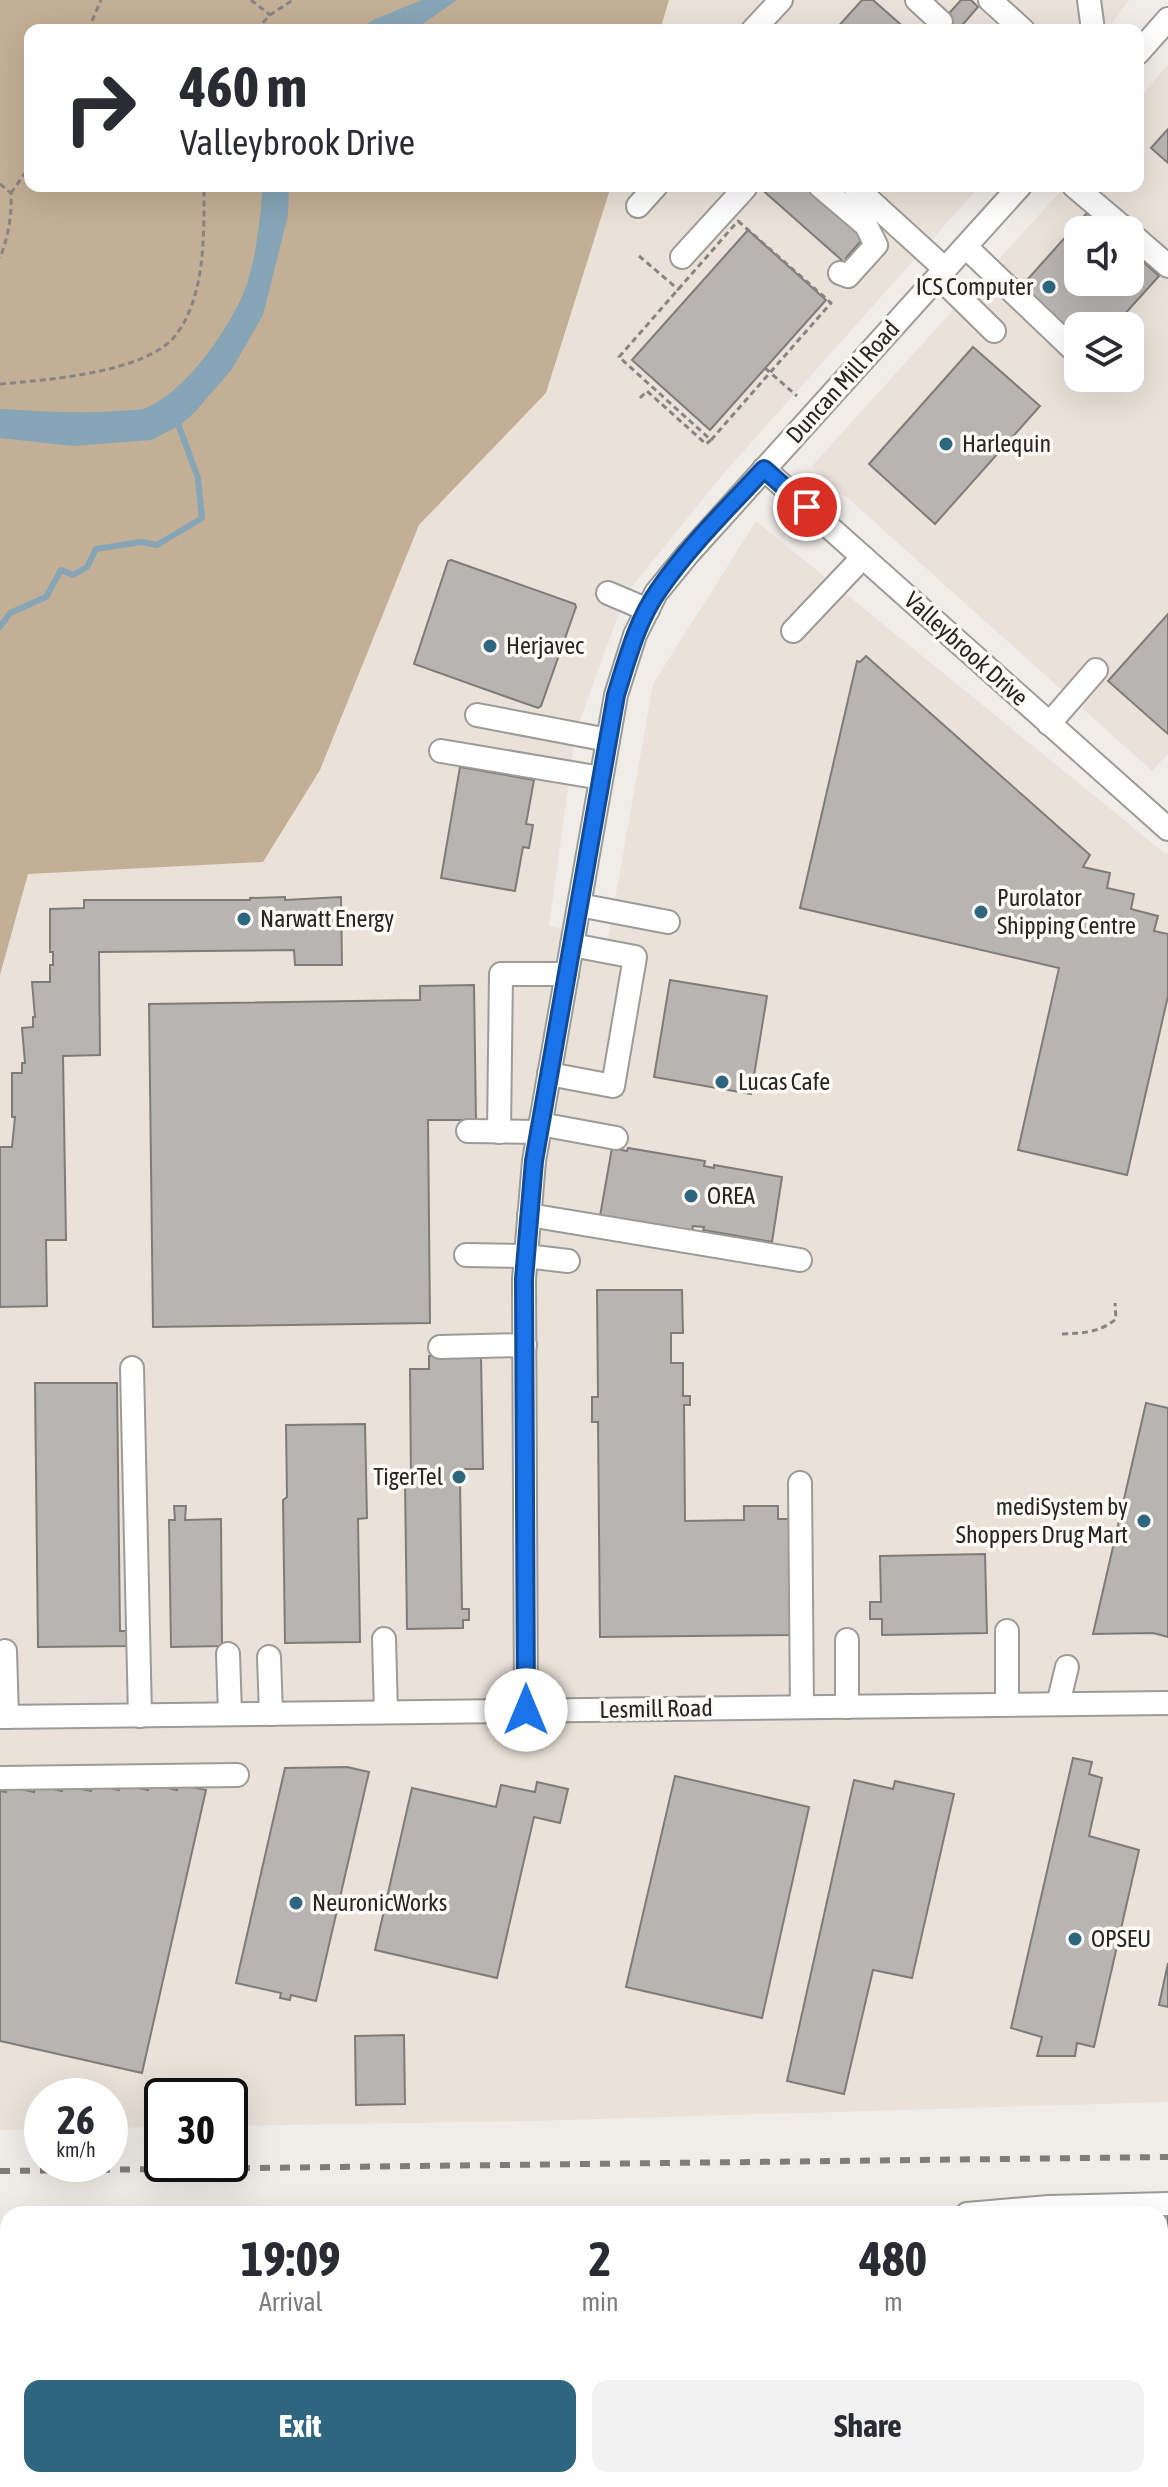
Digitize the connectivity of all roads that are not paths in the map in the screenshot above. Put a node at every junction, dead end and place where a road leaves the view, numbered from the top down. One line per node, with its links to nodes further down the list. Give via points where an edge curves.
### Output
1 (781, 0): 7 (street)
2 (917, 0): 6 (street)
3 (990, 0): 8 (street)
4 (1089, 0): 9 (street)
5 (1168, 19): 10 (street)
6 (941, 22)
7 (759, 24)
8 (1016, 24)
9 (1092, 24)
10 (1144, 46)
11 (651, 192): 17 (street)
12 (741, 192): 21 (street)
13 (827, 192): 24 (street, via 866,225 876,245 848,276)
14 (860, 192): 23 (street)
15 (1015, 192): 20 (street, Duncan Mill Road)
16 (1081, 192): 18 (street)
17 (638, 206)
18 (1109, 216)
19 (1144, 246): 22 (street)
20 (966, 247): 23 (street, Duncan Mill Road); 26 (street)
21 (682, 257)
22 (1168, 266)
23 (942, 273): 25 (street); 27 (street, Duncan Mill Road)
24 (836, 281)
25 (994, 331)
26 (1064, 341)
27 (764, 469): 28 (street, Valleybrook Drive); 30 (street, Duncan Mill Road, via 687,555)
28 (863, 557): 31 (street); 34 (street, Valleybrook Drive)
29 (608, 593): 30 (street)
30 (648, 610): 35 (street, Duncan Mill Road, via 616,695)
31 (793, 631)
32 (1096, 670): 34 (street)
33 (477, 715): 35 (street)
34 (1049, 724): 38 (street, Valleybrook Drive)
35 (608, 740): 37 (street, Duncan Mill Road)
36 (441, 751): 37 (street)
37 (601, 778): 39 (street, Duncan Mill Road)
38 (1164, 817)
39 (579, 905): 40 (street); 41 (street, Duncan Mill Road)
40 (668, 922)
41 (572, 945): 42 (street, Duncan Mill Road); 43 (street, via 635,957 613,1086)
42 (567, 974): 43 (street, Duncan Mill Road); 46 (street, via 501,974)
43 (549, 1074): 44 (street, Duncan Mill Road)
44 (539, 1128): 46 (street); 47 (street); 48 (street, Duncan Mill Road)
45 (468, 1131): 46 (street)
46 (499, 1132)
47 (616, 1138)
48 (529, 1215): 50 (street, Duncan Mill Road); 51 (street)
49 (466, 1255): 50 (street)
50 (526, 1256): 52 (street); 53 (street, Duncan Mill Road)
51 (800, 1260)
52 (568, 1261)
53 (525, 1345): 54 (street); 69 (street, Duncan Mill Road)
54 (440, 1347)
55 (132, 1368): 73 (street)
56 (800, 1483): 67 (street)
57 (1007, 1631): 65 (street)
58 (384, 1639): 70 (street)
59 (847, 1640): 68 (street)
60 (5, 1651): 74 (street)
61 (228, 1654): 71 (street)
62 (269, 1657): 72 (street)
63 (1067, 1667): 66 (street)
64 (1168, 1703): 66 (street, Lesmill Road)
65 (1007, 1704): 66 (street, Lesmill Road); 68 (street, Lesmill Road)
66 (1058, 1704)
67 (802, 1707): 68 (street, Lesmill Road); 69 (street, Lesmill Road)
68 (847, 1707)
69 (526, 1710): 70 (street, Lesmill Road)
70 (386, 1712): 72 (street, Lesmill Road)
71 (230, 1714): 72 (street, Lesmill Road); 73 (street, Lesmill Road)
72 (271, 1714)
73 (140, 1716): 74 (street, Lesmill Road)
74 (3, 1717)
75 (237, 1775): 76 (street)
76 (0, 1778)
77 (1168, 2204): 78 (street)
78 (1089, 2206)

